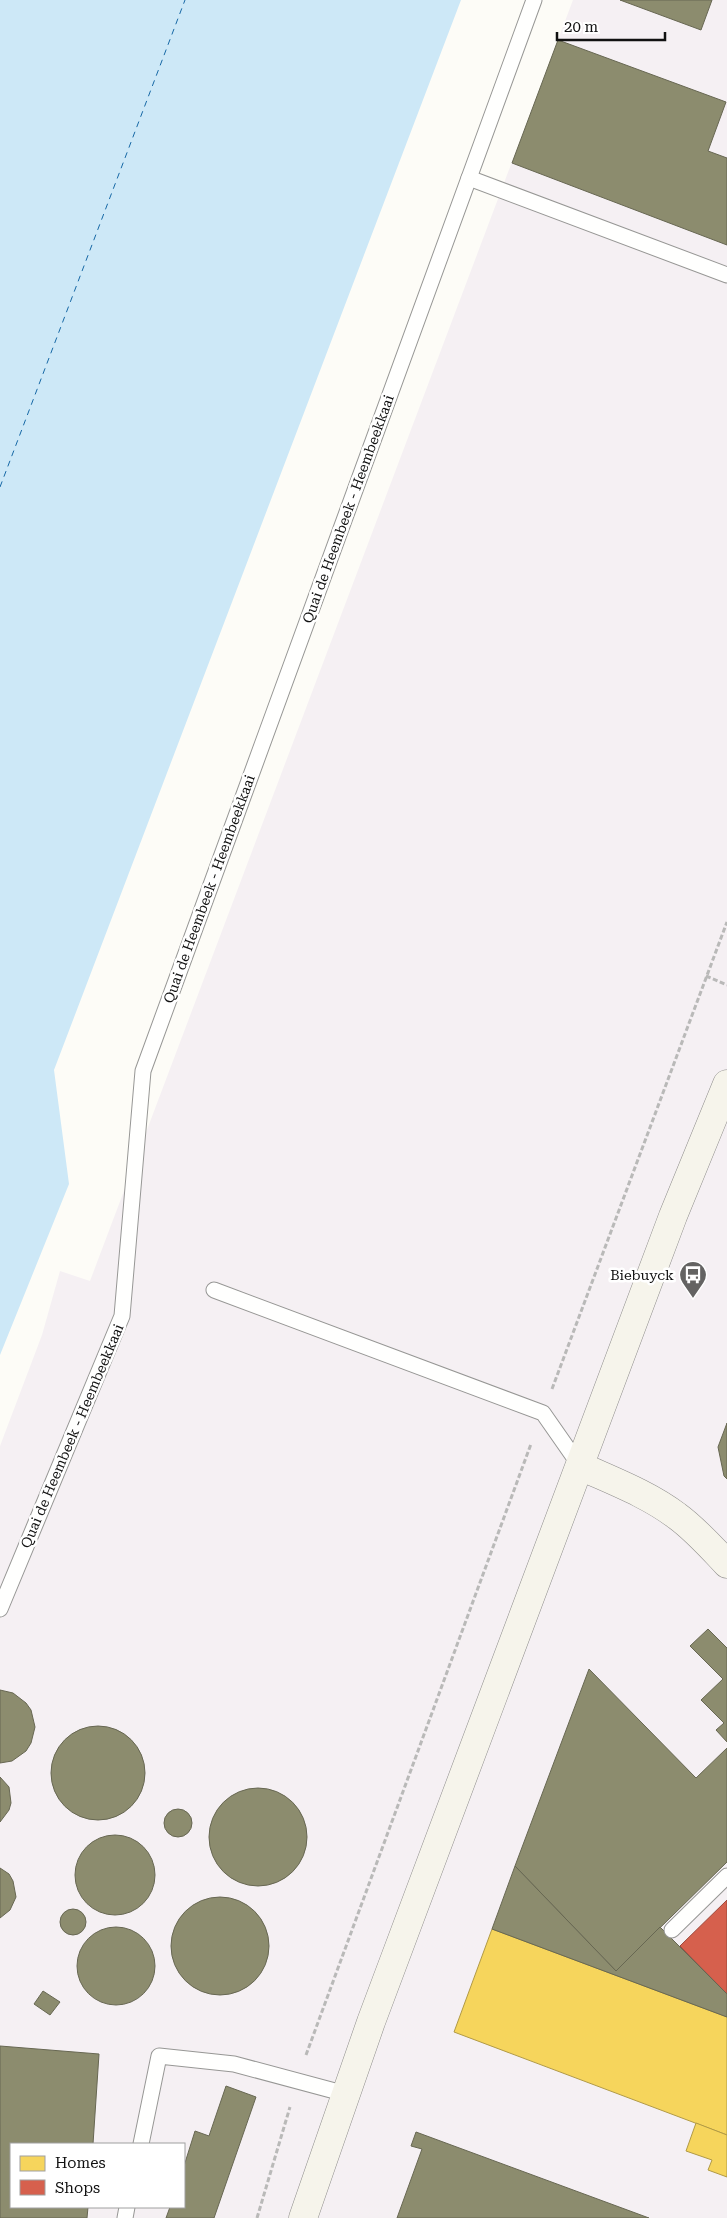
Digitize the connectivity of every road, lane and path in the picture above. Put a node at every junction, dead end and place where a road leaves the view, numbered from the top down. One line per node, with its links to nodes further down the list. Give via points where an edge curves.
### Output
1 (534, 0): 2 (lane, Quai de Heembeek - Heembeekkaai)
2 (469, 178): 3 (lane); 12 (lane, Quai de Heembeek - Heembeekkaai, via 143,1071 122,1316)
3 (727, 275)
4 (727, 922): 5 (path)
5 (706, 976): 6 (path); 9 (path)
6 (727, 985)
7 (727, 1084): 10 (main road, via 673,1216)
8 (214, 1290): 9 (lane)
9 (543, 1413): 10 (lane); 15 (path)
10 (580, 1466): 11 (main road, via 659,1504 695,1531); 16 (main road)
11 (727, 1564)
12 (0, 1609)
13 (727, 1876): 14 (lane)
14 (672, 1930)
15 (298, 2081): 16 (lane); 17 (lane, via 234,2064 159,2056); 18 (path)
16 (346, 2094): 19 (main road)
17 (141, 2143)
18 (257, 2218)
19 (303, 2218)

